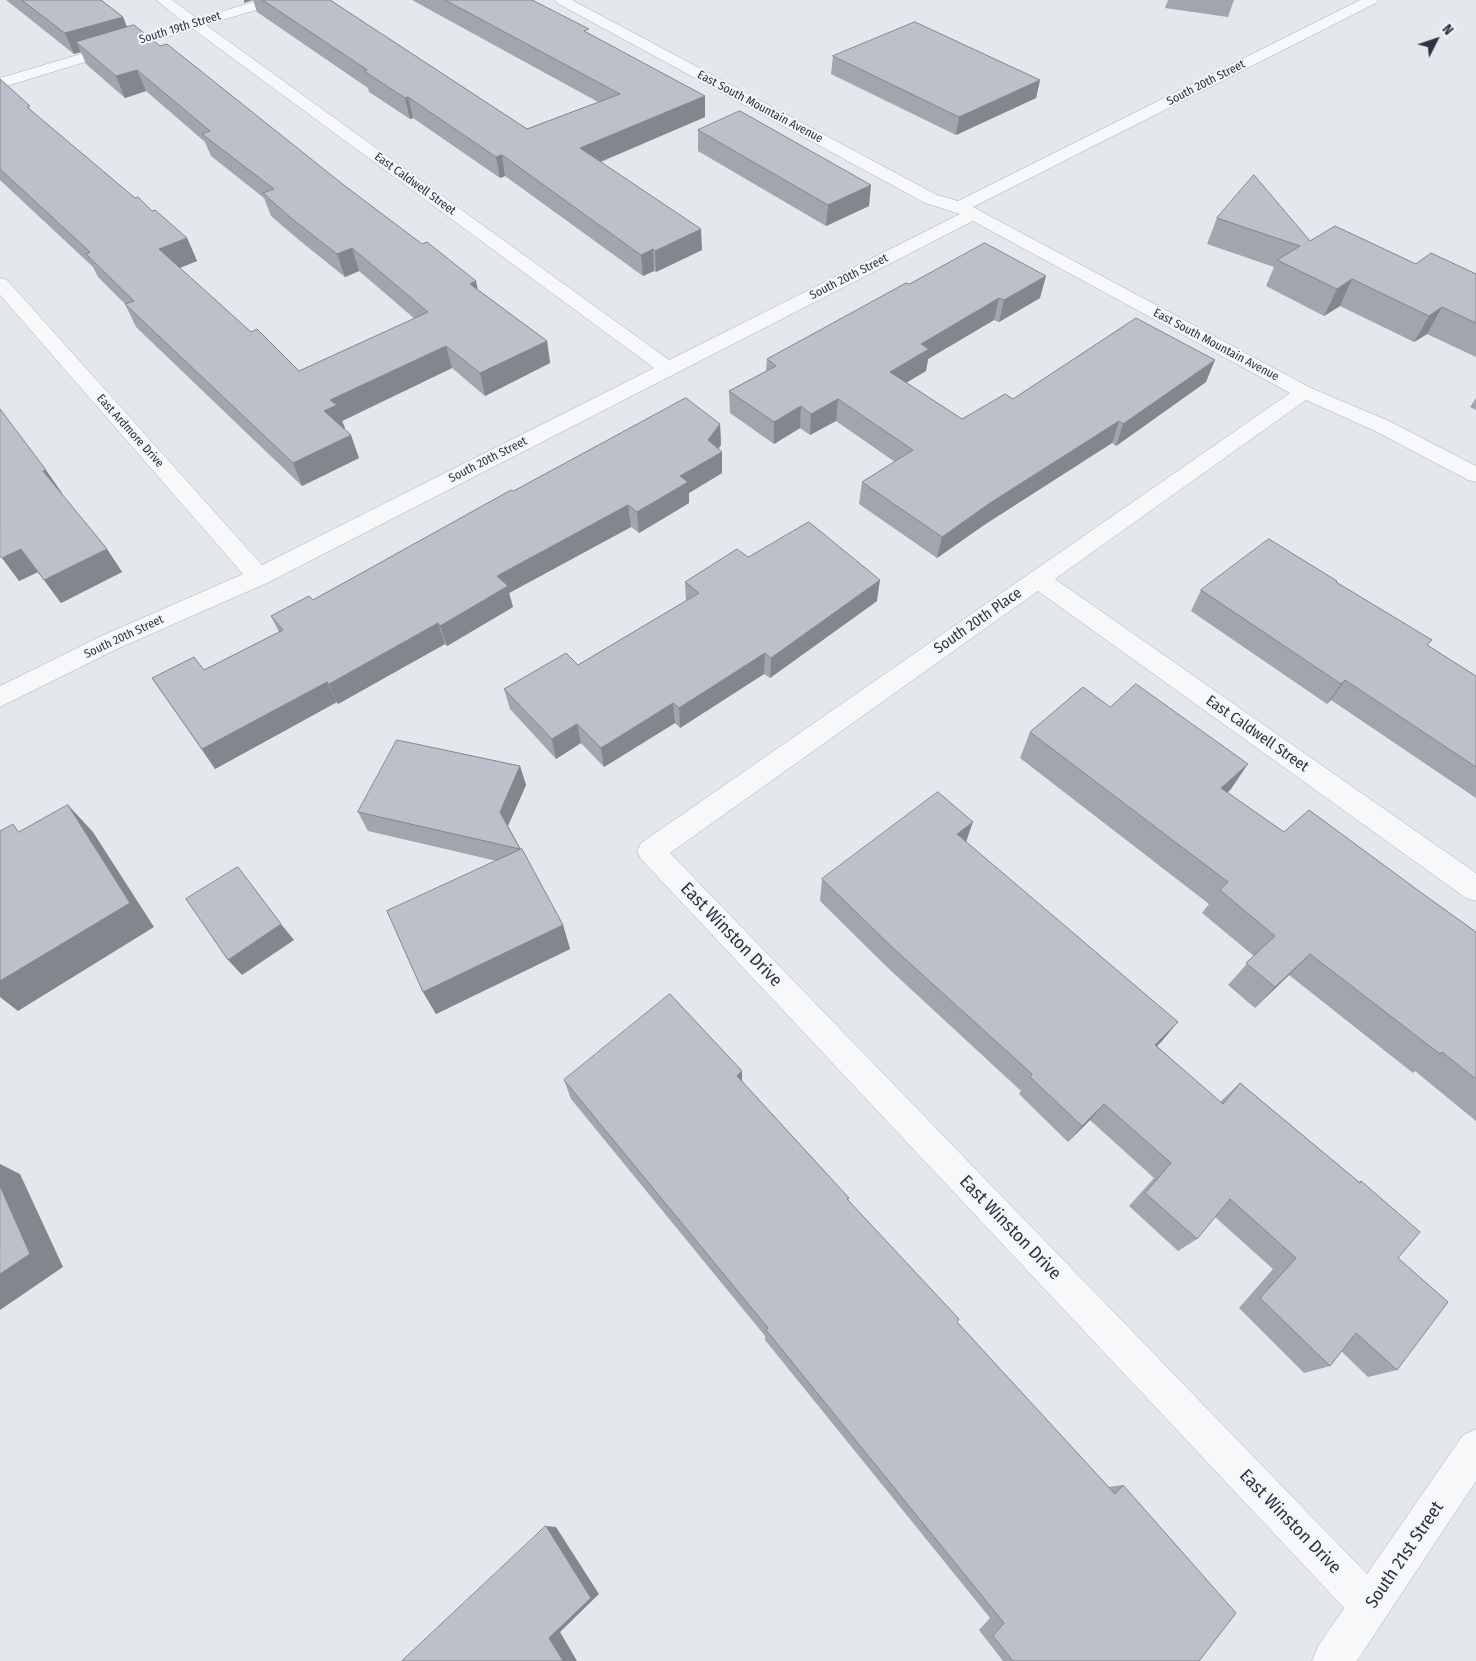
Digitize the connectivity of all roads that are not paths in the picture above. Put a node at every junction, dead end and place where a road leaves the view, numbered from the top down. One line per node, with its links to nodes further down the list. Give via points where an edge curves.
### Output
1 (163, 0): 5 (street, East Caldwell Street)
2 (274, 0): 5 (street, South 19th Street)
3 (562, 0): 8 (street, East South Mountain Avenue, via 931,199)
4 (1371, 0): 8 (street, South 20th Street)
5 (196, 24): 6 (street, South 19th Street); 10 (street, East Caldwell Street)
6 (0, 83)
7 (948, 187): 8 (street)
8 (966, 211): 10 (street, South 20th Street); 11 (street, East South Mountain Avenue)
9 (0, 284): 13 (street, East Ardmore Drive)
10 (668, 368): 13 (street, South 20th Street)
11 (1304, 392): 12 (street, East South Mountain Avenue, via 1382,426); 14 (street, South 20th Place)
12 (1476, 475)
13 (259, 577): 15 (street, South 20th Street, via 108,643)
14 (1038, 579): 16 (street, South 20th Place); 17 (street, East Caldwell Street)
15 (0, 697)
16 (651, 851): 19 (street, East Winston Drive)
17 (1476, 889)
18 (1476, 1448): 19 (street, South 21st Street)
19 (1370, 1606): 20 (street, South 21st Street)
20 (1333, 1661)

